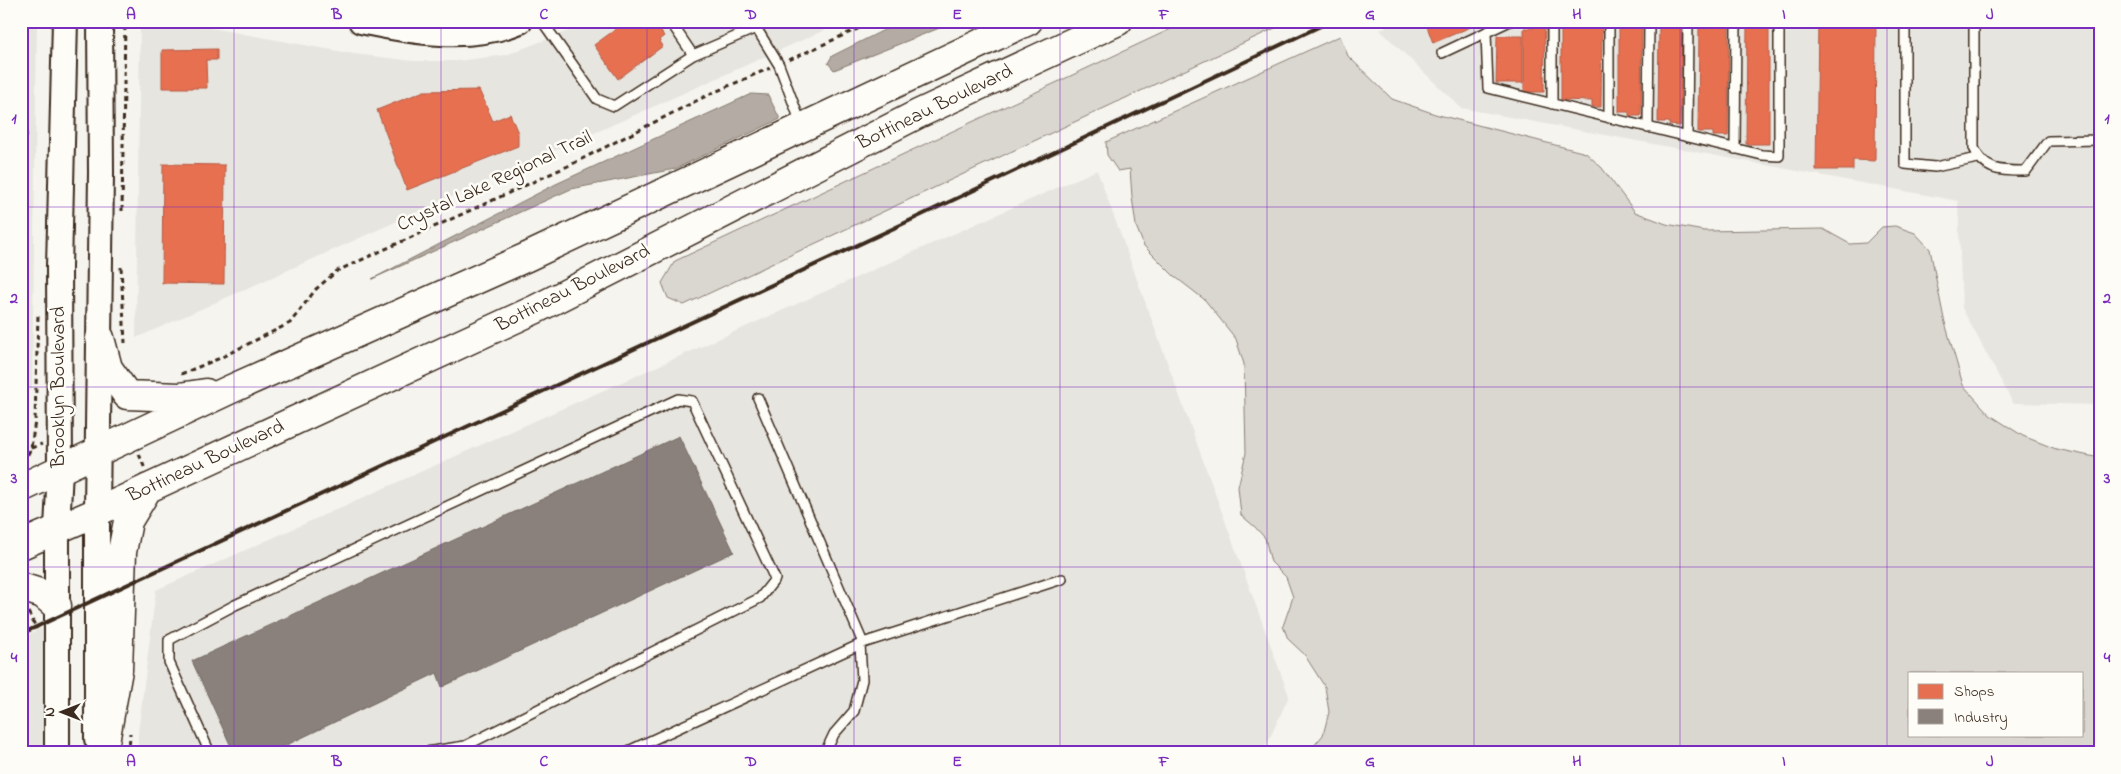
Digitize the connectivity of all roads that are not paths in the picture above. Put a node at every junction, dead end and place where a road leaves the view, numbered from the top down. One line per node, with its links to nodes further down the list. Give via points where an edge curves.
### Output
1 (65, 21): 35 (main road, Brooklyn Boulevard, via 59,267)
2 (100, 21): 31 (main road, Brooklyn Boulevard)
3 (360, 21): 19 (main road)
4 (520, 21): 19 (main road, via 476,32)
5 (542, 21): 22 (lane, via 597,99 614,106)
6 (670, 21): 22 (lane)
7 (1028, 21): 25 (highway, Bottineau Boulevard)
8 (1118, 21): 37 (highway, Bottineau Boulevard, via 918,114 536,309)
9 (1510, 21): 20 (lane)
10 (1552, 21): 23 (lane)
11 (1609, 21): 24 (lane)
12 (1649, 21): 26 (lane)
13 (1688, 21): 27 (lane)
14 (1736, 21): 29 (lane)
15 (1779, 21): 29 (lane, via 1779,156)
16 (1905, 21): 30 (lane, via 1905,164 1935,167)
17 (1974, 21): 30 (lane, via 1974,148)
18 (754, 25): 22 (lane); 25 (lane, via 779,65)
19 (438, 28)
20 (1486, 32): 21 (lane); 23 (lane, via 1488,88)
21 (1442, 53)
22 (693, 56)
23 (1552, 104): 24 (lane)
24 (1608, 118): 26 (lane)
25 (802, 126): 32 (highway, Bottineau Boulevard, via 527,257)
26 (1648, 128): 27 (lane)
27 (1687, 137): 29 (lane)
28 (2100, 140): 30 (lane, via 2048,141 2026,172 1994,169)
29 (1735, 149)
30 (1978, 158)
31 (100, 338): 32 (highway, via 108,368 127,395 179,397); 34 (main road, Brooklyn Boulevard)
32 (229, 390): 34 (highway, Bottineau Boulevard)
33 (758, 398): 44 (lane)
34 (98, 453): 35 (highway, Bottineau Boulevard); 38 (main road, Brooklyn Boulevard)
35 (60, 470): 36 (highway, Bottineau Boulevard); 39 (main road, Brooklyn Boulevard)
36 (21, 488)
37 (148, 488): 38 (highway, Bottineau Boulevard); 48 (highway, via 128,521 124,544 118,670)
38 (97, 500): 39 (highway, Bottineau Boulevard); 47 (main road, Brooklyn Boulevard)
39 (57, 528): 40 (highway, Bottineau Boulevard); 43 (main road, Brooklyn Boulevard)
40 (21, 545)
41 (1062, 579): 44 (lane)
42 (21, 587): 43 (highway, via 43,594)
43 (57, 606): 46 (main road, Brooklyn Boulevard)
44 (862, 644): 51 (lane); 52 (lane, via 862,680 854,711 834,734)
45 (466, 749): 49 (lane, via 760,598 775,579 692,401 678,399 169,640 169,662); 50 (lane)
46 (57, 753)
47 (97, 753)
48 (103, 753)
49 (210, 753)
50 (420, 753)
51 (624, 753)
52 (825, 753)

